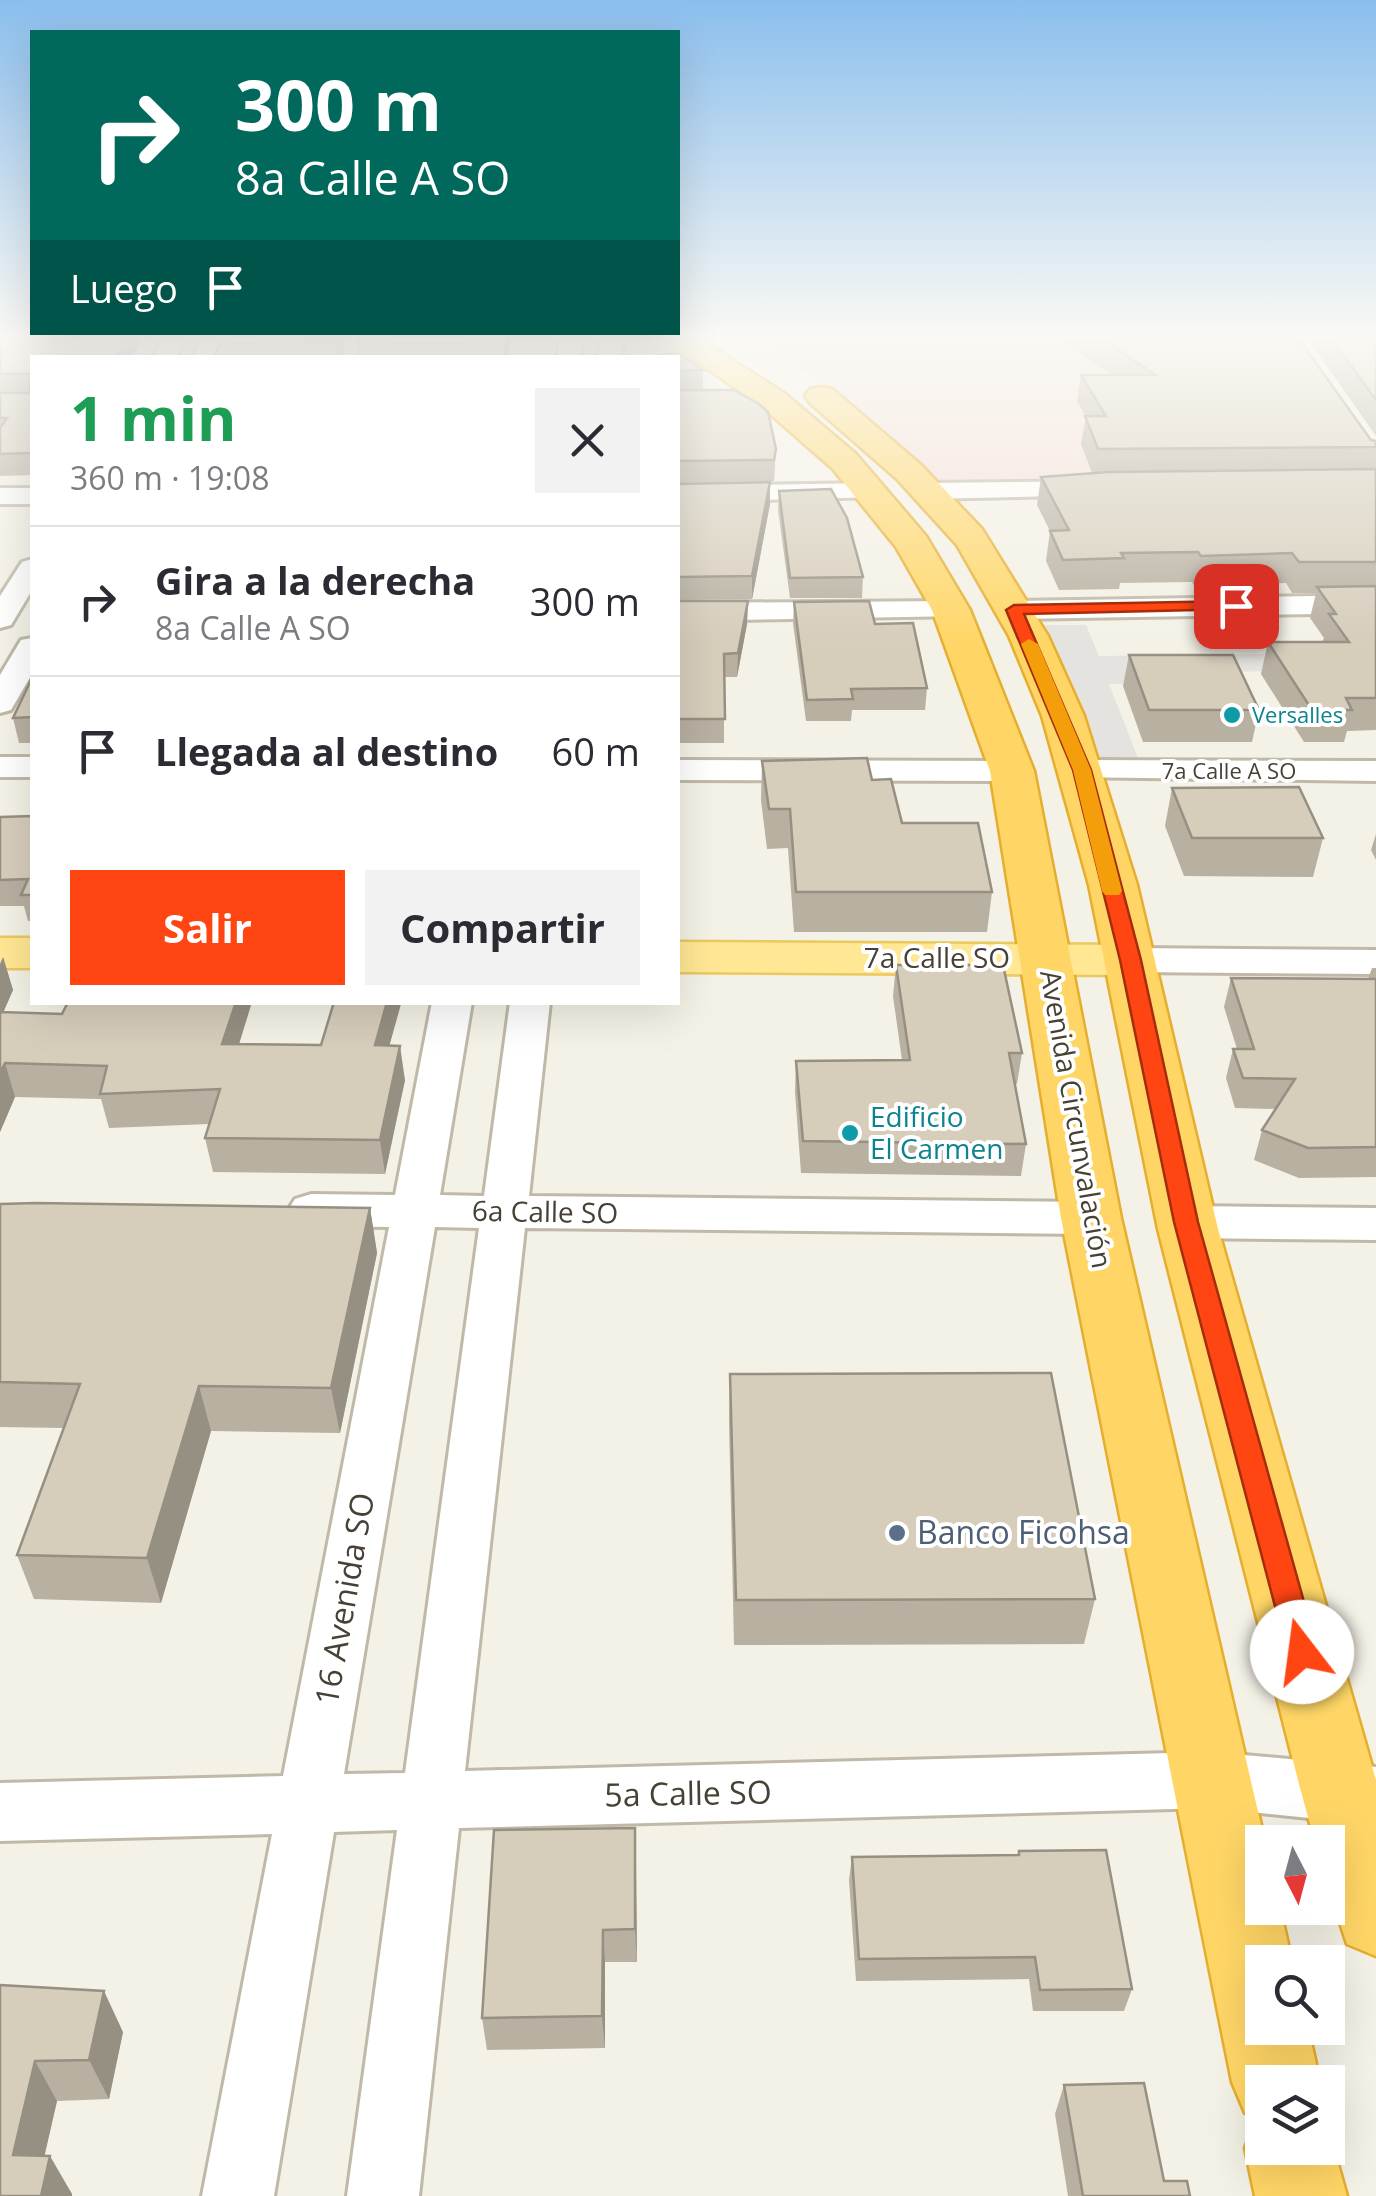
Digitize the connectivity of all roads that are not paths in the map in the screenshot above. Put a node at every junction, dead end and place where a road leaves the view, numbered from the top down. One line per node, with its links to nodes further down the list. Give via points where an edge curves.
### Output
1 (809, 440): 3 (highway, Avenida Circunvalación)
2 (876, 440): 5 (highway)
3 (858, 476): 5 (highway, via 868,470 886,486); 6 (street); 11 (highway, Avenida Circunvalación, via 913,544)
4 (1122, 489): 5 (street)
5 (926, 491): 12 (highway, via 983,556)
6 (680, 494)
7 (0, 496): 8 (street)
8 (30, 496)
9 (30, 571): 14 (street)
10 (1376, 604): 12 (street)
11 (951, 610): 13 (street); 16 (highway, via 996,621 1028,681); 21 (highway, Avenida Circunvalación)
12 (1014, 610): 16 (highway)
13 (680, 612)
14 (0, 619)
15 (18, 646): 17 (street)
16 (1054, 696): 22 (highway)
17 (0, 704)
18 (0, 767): 19 (street)
19 (30, 767)
20 (680, 770): 21 (street)
21 (1012, 770): 27 (highway, Avenida Circunvalación)
22 (1082, 770): 23 (street, 7a Calle A SO); 28 (highway)
23 (1376, 771)
24 (0, 953): 25 (main road)
25 (30, 953)
26 (680, 957): 27 (main road, 7a Calle SO)
27 (1048, 959): 28 (main road, 7a Calle SO); 35 (highway, Avenida Circunvalación)
28 (1130, 960): 29 (street, 7a Calle SO); 36 (highway)
29 (1376, 962)
30 (451, 1005): 33 (street, 16 Avenida SO)
31 (530, 1005): 34 (street)
32 (277, 1210): 33 (street, 6a Calle SO)
33 (416, 1210): 34 (street, 6a Calle SO); 41 (street, 16 Avenida SO)
34 (504, 1212): 35 (street, 6a Calle SO); 40 (street)
35 (1091, 1218): 38 (highway, Avenida Circunvalación)
36 (1186, 1222): 37 (street); 39 (highway)
37 (1376, 1224)
38 (1211, 1780): 39 (street, 5a Calle SO); 40 (street, 5a Calle SO); 44 (highway, Avenida Circunvalación)
39 (1358, 1795): 43 (highway)
40 (432, 1800): 41 (street, 5a Calle SO); 47 (street)
41 (308, 1804): 42 (street, 5a Calle SO); 46 (street, 16 Avenida SO)
42 (0, 1812)
43 (1376, 1915)
44 (1247, 1945)
45 (1294, 2165): 48 (highway)
46 (238, 2196)
47 (383, 2196)
48 (1301, 2196)

